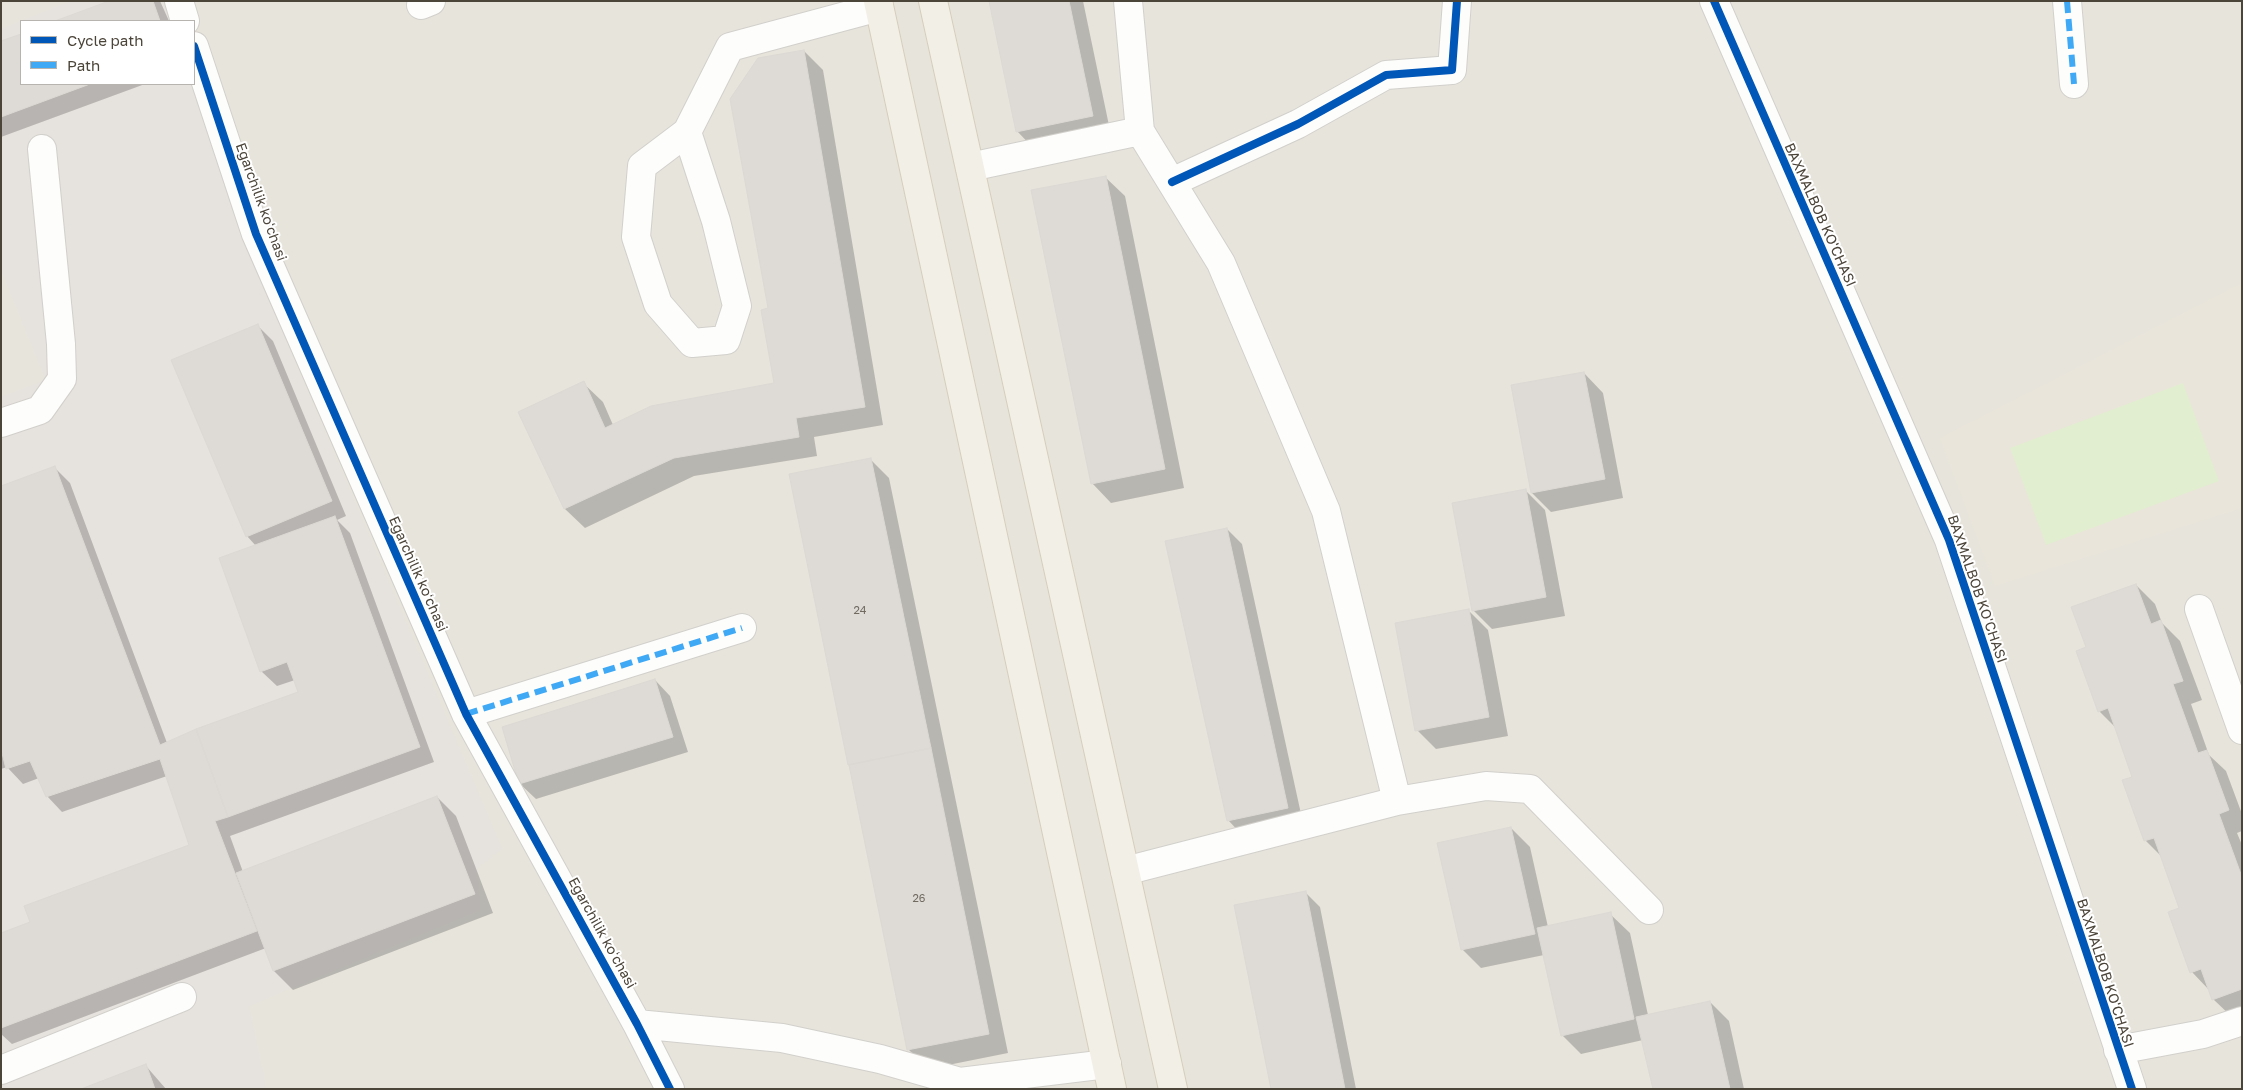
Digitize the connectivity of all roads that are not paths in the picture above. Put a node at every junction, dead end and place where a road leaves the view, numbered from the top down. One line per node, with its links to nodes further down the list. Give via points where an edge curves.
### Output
1 (179, 1): 8 (street)
2 (933, 1): 14 (main road)
3 (1128, 1): 11 (street)
4 (1457, 1): 15 (street, via 1452,70 1386,75 1298,124)
5 (1714, 1): 27 (street, BAXMALBOB KO'CHASI, via 1949,540)
6 (2067, 1): 10 (street)
7 (878, 4): 12 (street, via 730,47); 29 (main road)
8 (185, 20)
9 (195, 49): 19 (street, Egarchilik koʻchasi, via 256,234)
10 (2074, 84)
11 (1140, 131): 14 (street); 15 (street)
12 (687, 132): 12 (street, via 642,166 636,238 658,304 692,343 726,340 738,306 716,221)
13 (42, 149): 16 (street, via 62,379 40,410)
14 (970, 167): 22 (main road)
15 (1172, 182): 21 (street, via 1221,263 1326,511)
16 (1, 423)
17 (2199, 609): 20 (street)
18 (742, 628): 19 (street)
19 (466, 714): 26 (street, Egarchilik koʻchasi)
20 (2242, 730)
21 (1397, 801): 22 (street); 23 (street, via 1486,786 1530,789)
22 (1125, 871): 31 (main road)
23 (1649, 910)
24 (182, 997): 28 (street)
25 (2242, 1021): 27 (street, via 2203,1034)
26 (637, 1024): 29 (street, via 782,1038 880,1059 960,1082); 30 (street, Egarchilik koʻchasi)
27 (2118, 1050): 32 (street, BAXMALBOB KO'CHASI)
28 (1, 1070)
29 (1109, 1076)
30 (670, 1089)
31 (1173, 1089)
32 (2132, 1089)

